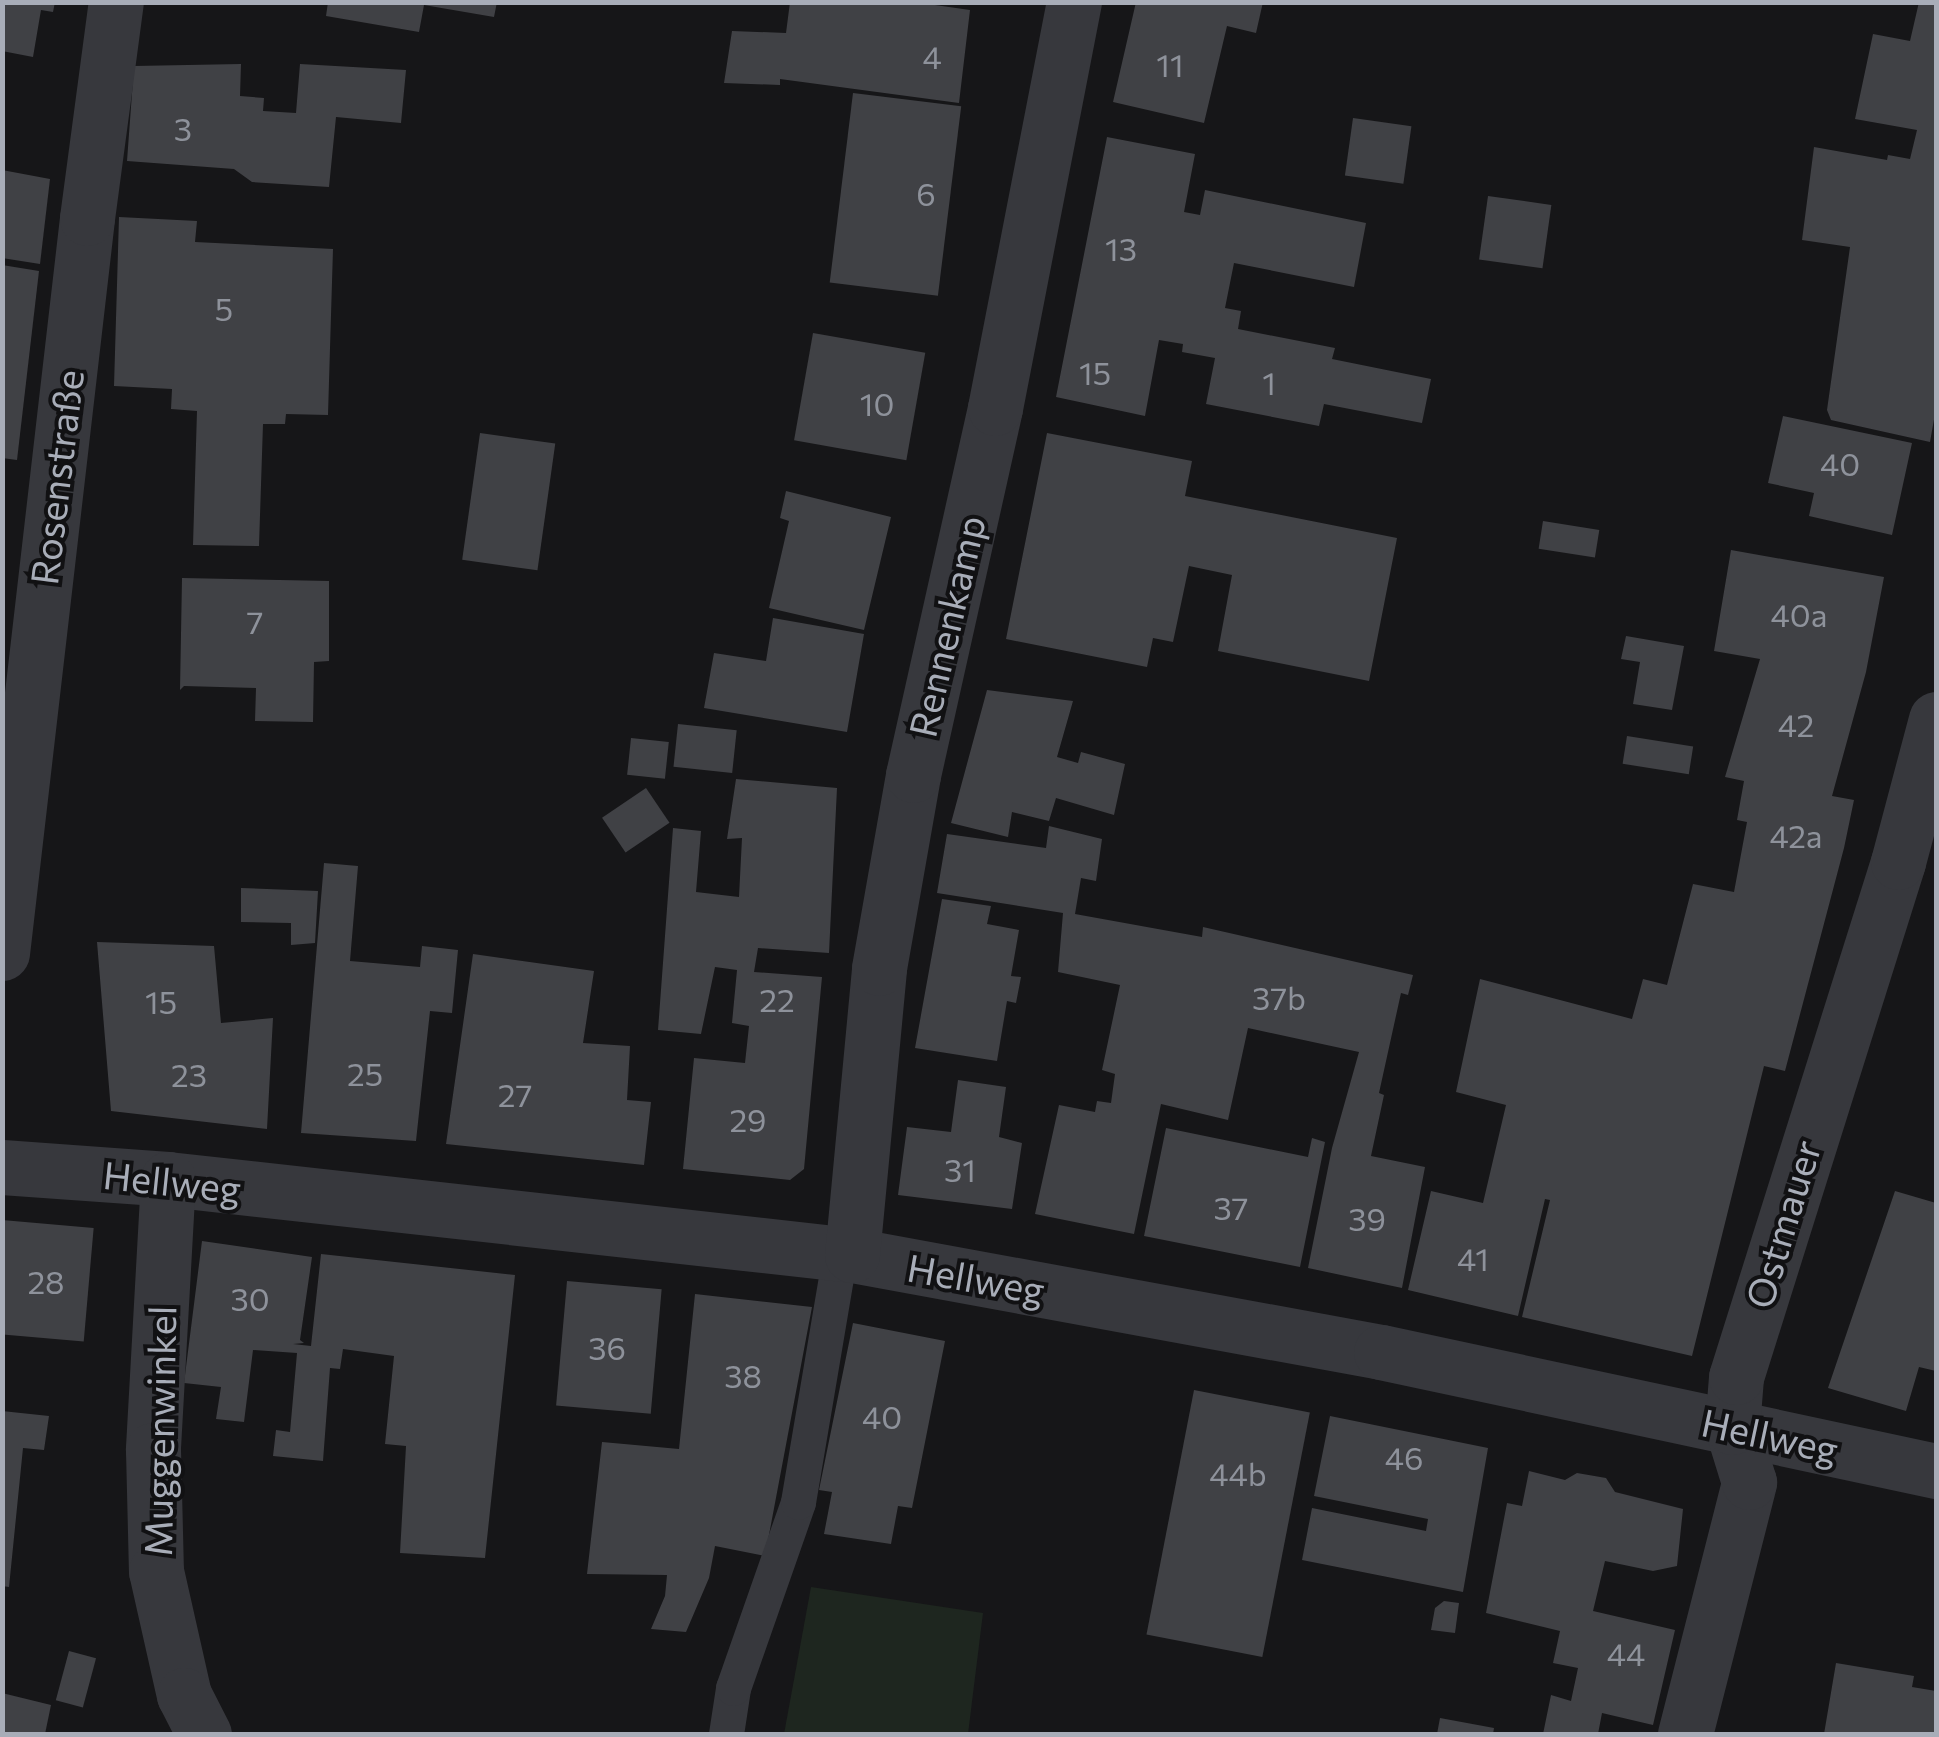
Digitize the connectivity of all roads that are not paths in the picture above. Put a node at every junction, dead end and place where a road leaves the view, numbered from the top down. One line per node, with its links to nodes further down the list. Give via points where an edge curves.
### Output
1 (116, 2): 4 (street, Rosenstraße)
2 (1074, 2): 7 (street, Rennenkamp, via 996,408 912,775 879,968)
3 (1936, 719): 8 (street, Ostmauer, via 1898,862 1761,1287 1736,1377)
4 (2, 953)
5 (2, 1168): 6 (street, Hellweg)
6 (168, 1179): 7 (street, Hellweg); 10 (street, Muggenwinkel, via 153,1450 156,1571 184,1695)
7 (846, 1255): 8 (street, Hellweg, via 1381,1352); 11 (lane, via 798,1502 732,1688)
8 (1732, 1427): 9 (street, Hellweg); 12 (street, Ostmauer, via 1749,1482)
9 (1936, 1471)
10 (204, 1734)
11 (726, 1734)
12 (1685, 1734)

